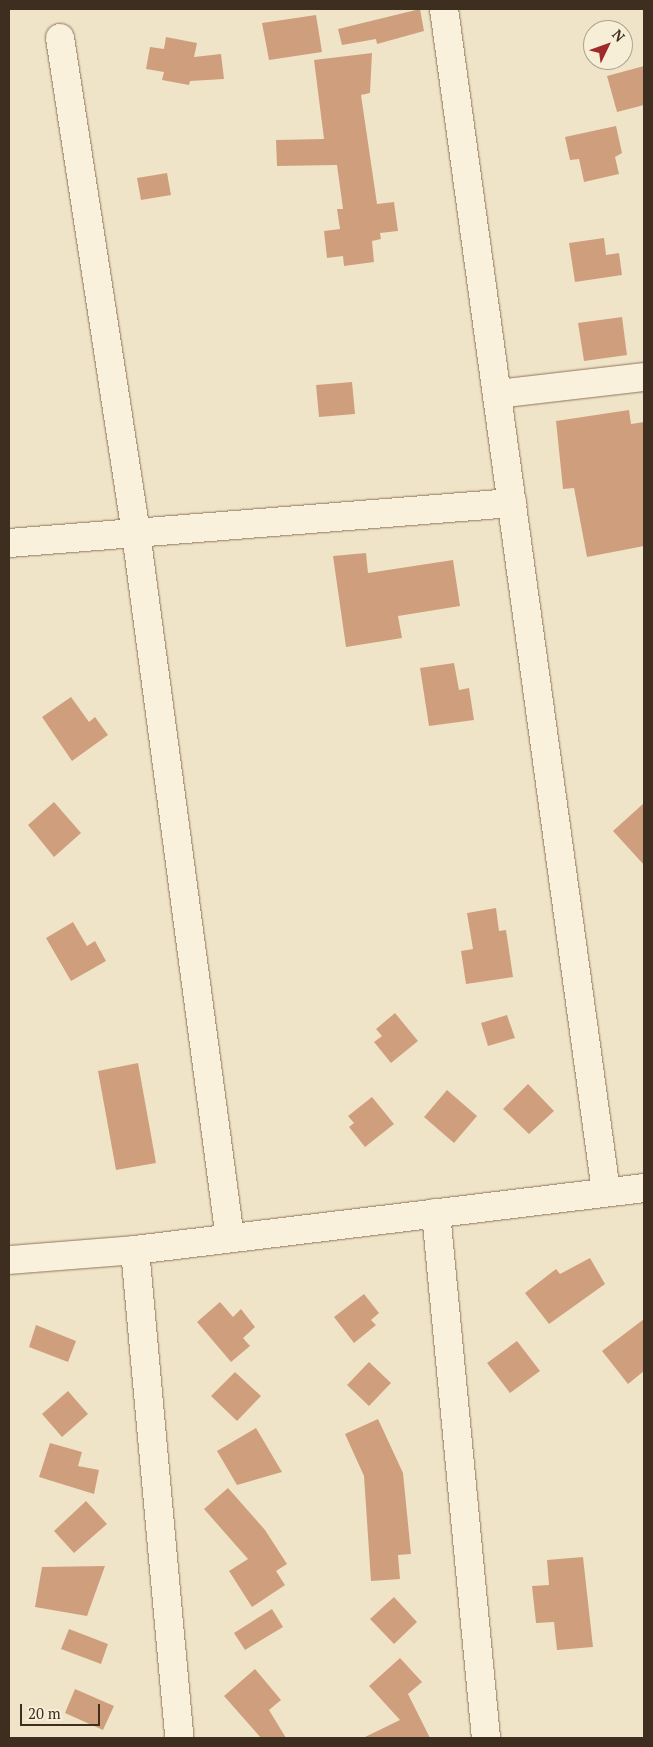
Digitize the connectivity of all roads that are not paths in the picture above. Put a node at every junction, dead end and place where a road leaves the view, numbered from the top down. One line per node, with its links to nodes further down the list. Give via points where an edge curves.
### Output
1 (444, 9): 4 (street)
2 (60, 38): 6 (street)
3 (644, 377): 4 (street)
4 (497, 394): 5 (street)
5 (512, 503): 6 (street); 9 (street)
6 (136, 533): 7 (street); 11 (street)
7 (9, 543)
8 (644, 1188): 9 (street)
9 (606, 1191): 10 (street)
10 (436, 1213): 11 (street); 15 (street)
11 (230, 1238): 12 (street)
12 (135, 1250): 13 (street); 14 (street)
13 (9, 1260)
14 (179, 1738)
15 (486, 1738)

